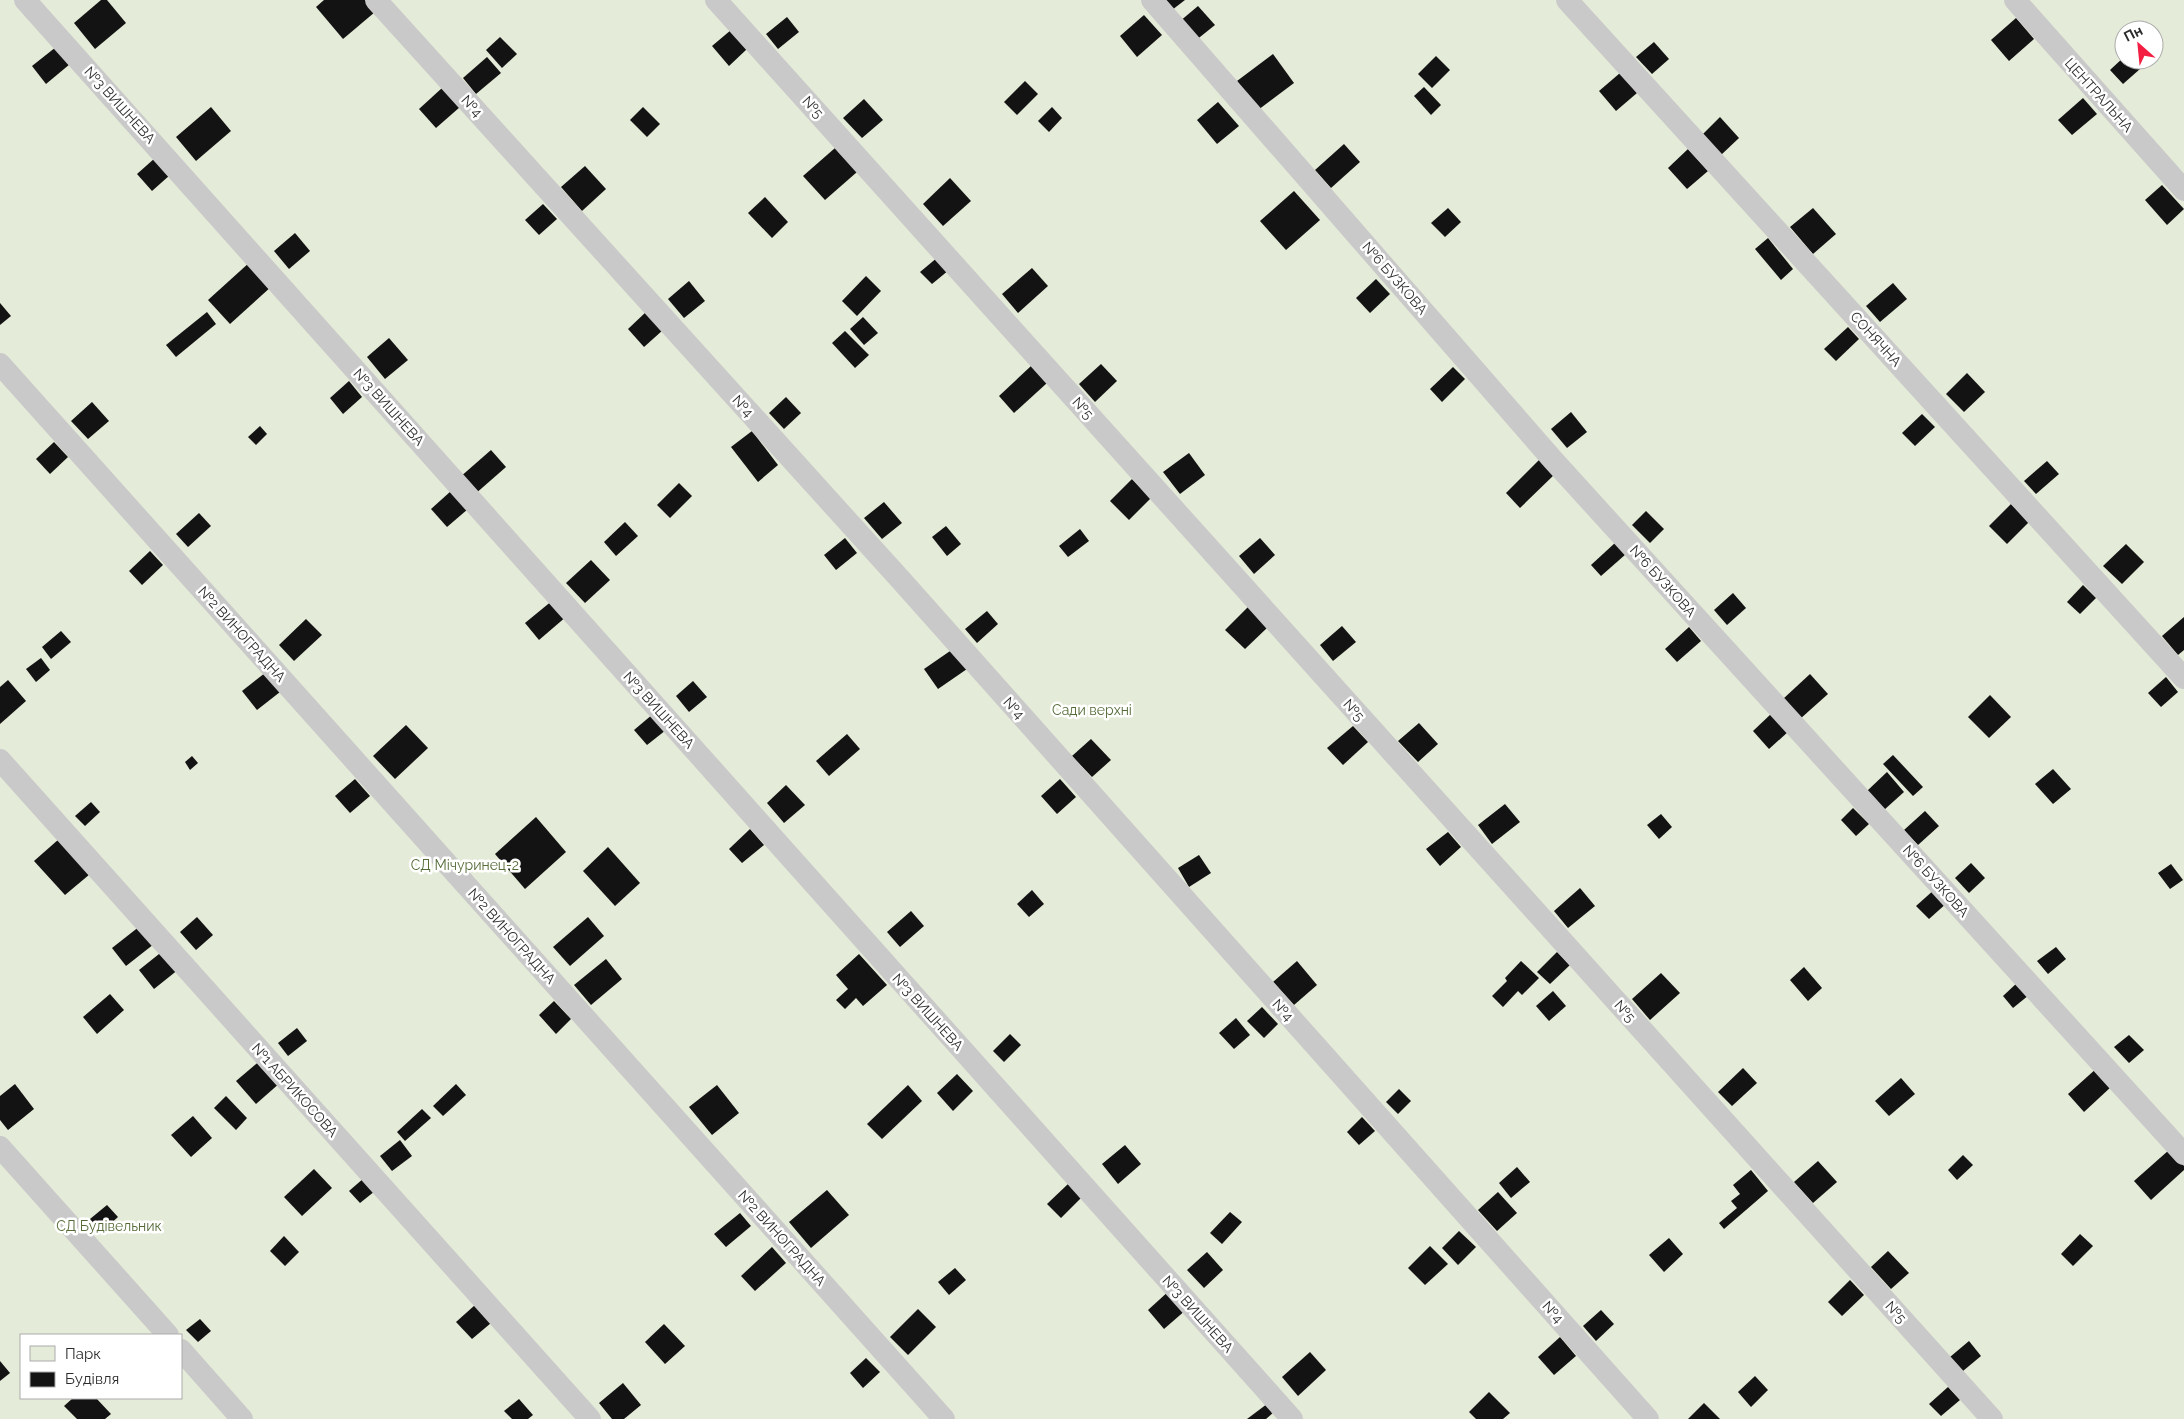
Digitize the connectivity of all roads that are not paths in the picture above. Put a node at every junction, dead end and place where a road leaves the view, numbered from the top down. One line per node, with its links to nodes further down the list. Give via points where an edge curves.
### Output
1 (25, 0): 18 (lane, №3 ВИШНЕВА)
2 (376, 0): 19 (lane, №4, via 900,579)
3 (716, 0): 20 (lane, №5)
4 (1152, 0): 12 (lane, №6 БУЗКОВА, via 1553,460)
5 (1567, 0): 9 (lane, СОНЯЧНА)
6 (2015, 0): 7 (lane, ЦЕНТРАЛЬНА)
7 (2184, 190)
8 (0, 364): 17 (lane, №2 ВИНОГРАДНА)
9 (2184, 678)
10 (0, 760): 16 (lane, №1 АБРИКОСОВА)
11 (0, 1147): 13 (lane)
12 (2184, 1154)
13 (167, 1334)
14 (182, 1351): 15 (lane)
15 (242, 1419)
16 (590, 1419)
17 (944, 1419)
18 (1292, 1419)
19 (1648, 1419)
20 (1992, 1419)

